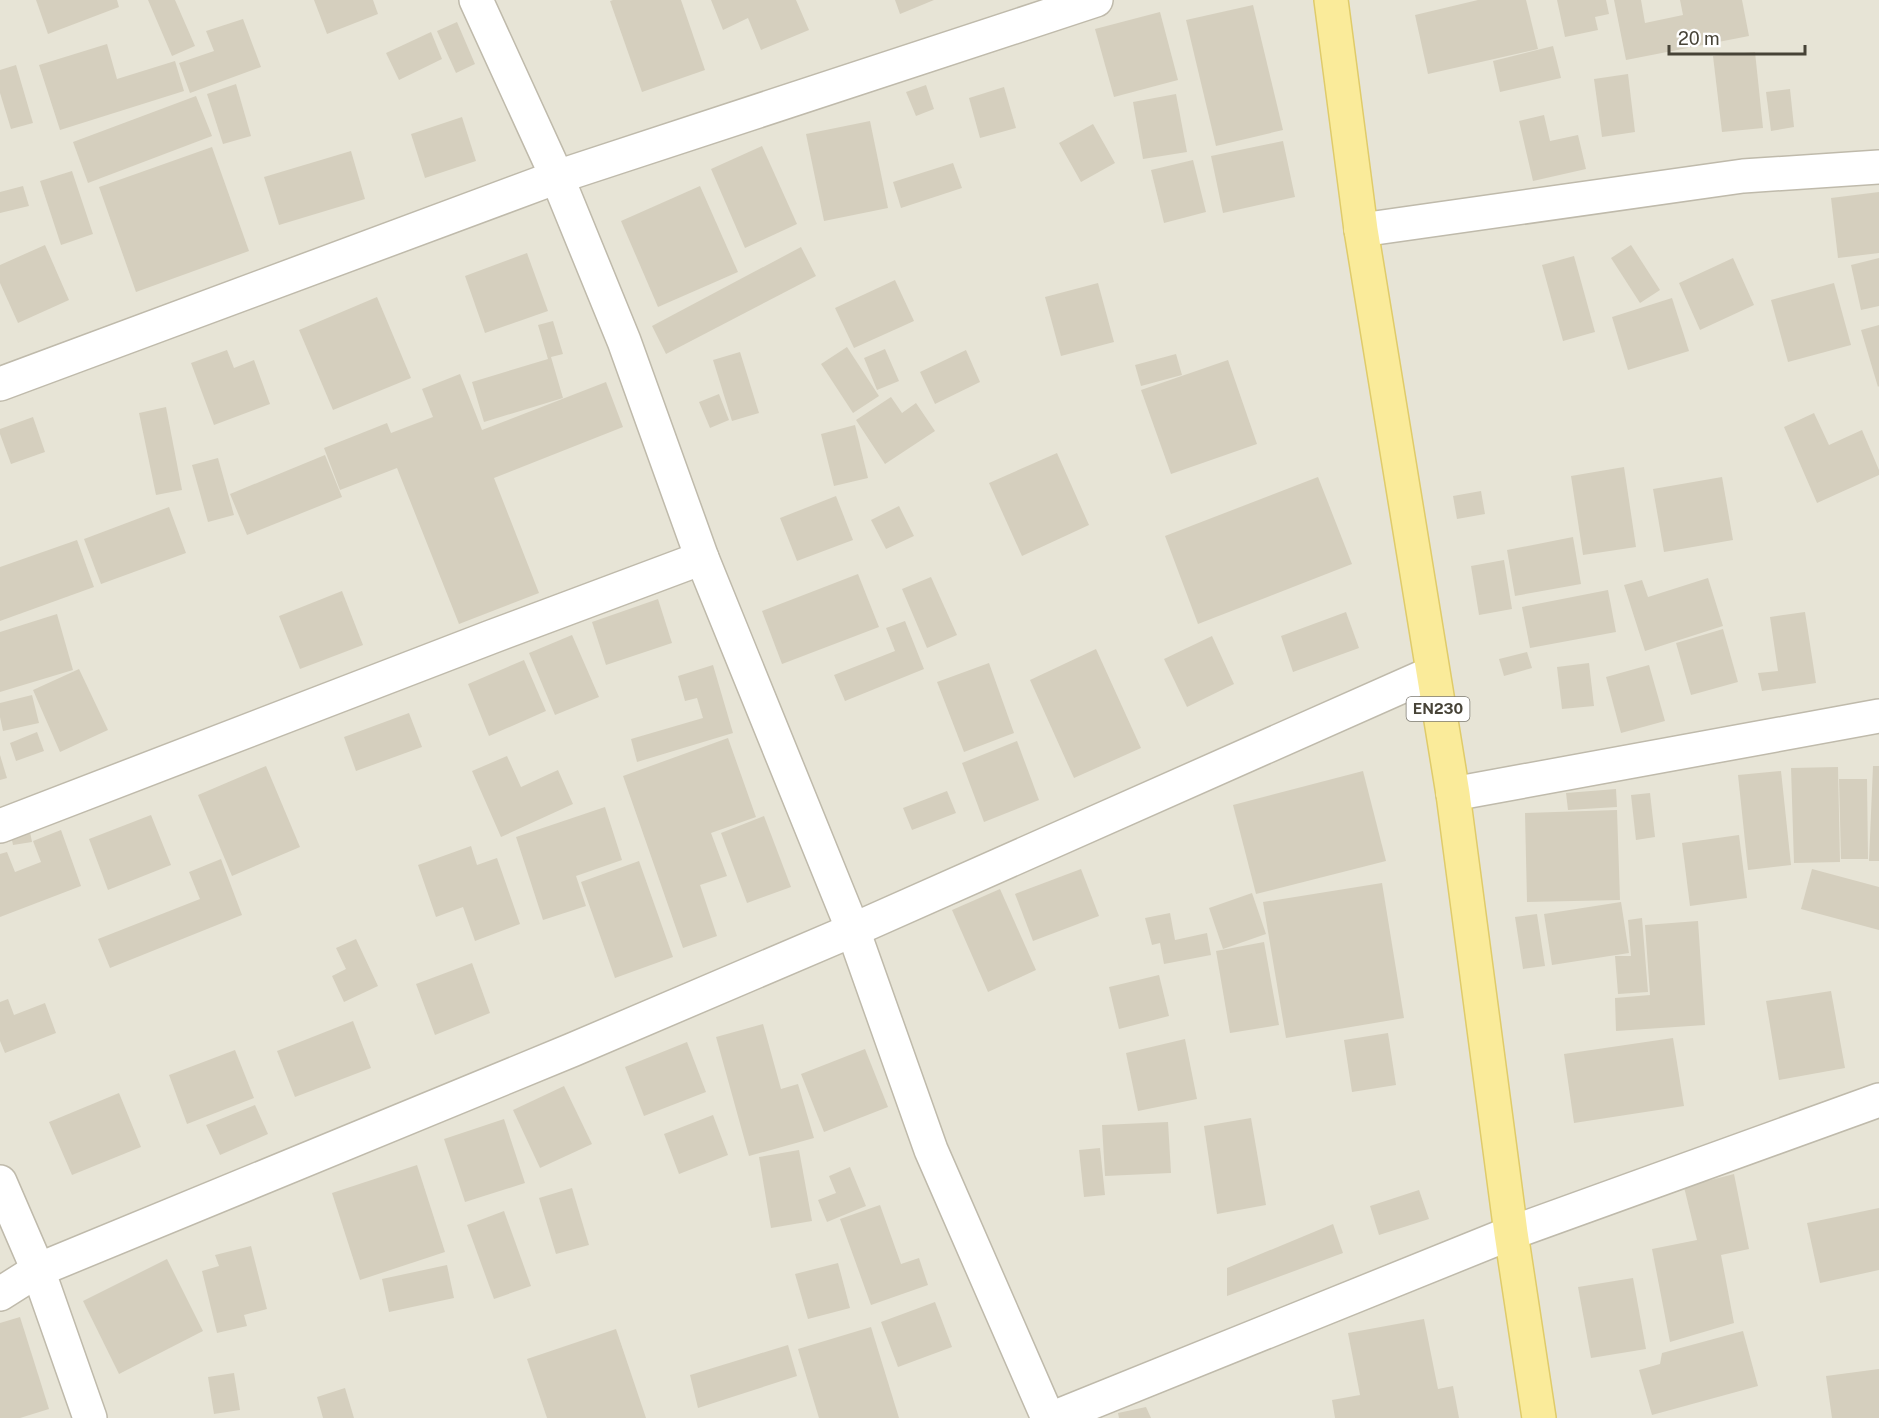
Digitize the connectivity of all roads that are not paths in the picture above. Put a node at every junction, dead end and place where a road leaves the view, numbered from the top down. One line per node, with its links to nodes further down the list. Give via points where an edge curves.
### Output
1 (476, 0): 5 (street)
2 (1096, 0): 5 (street)
3 (1331, 0): 6 (main road, EN230)
4 (1879, 167): 6 (street, via 1743,176)
5 (557, 177): 7 (street); 8 (street, via 624,341)
6 (1361, 230): 9 (main road, EN230)
7 (0, 384)
8 (702, 558): 12 (street); 13 (street)
9 (1432, 672): 11 (main road, EN230); 13 (street)
10 (1879, 716): 11 (street)
11 (1453, 794): 16 (main road, EN230)
12 (0, 826)
13 (853, 930): 17 (street); 20 (street, via 931,1150)
14 (1879, 1100): 16 (street)
15 (0, 1182): 17 (street)
16 (1511, 1233): 21 (street); 22 (main road, EN230)
17 (38, 1270): 18 (street); 19 (street)
18 (0, 1294)
19 (90, 1418)
20 (1048, 1418)
21 (1053, 1418)
22 (1539, 1418)

